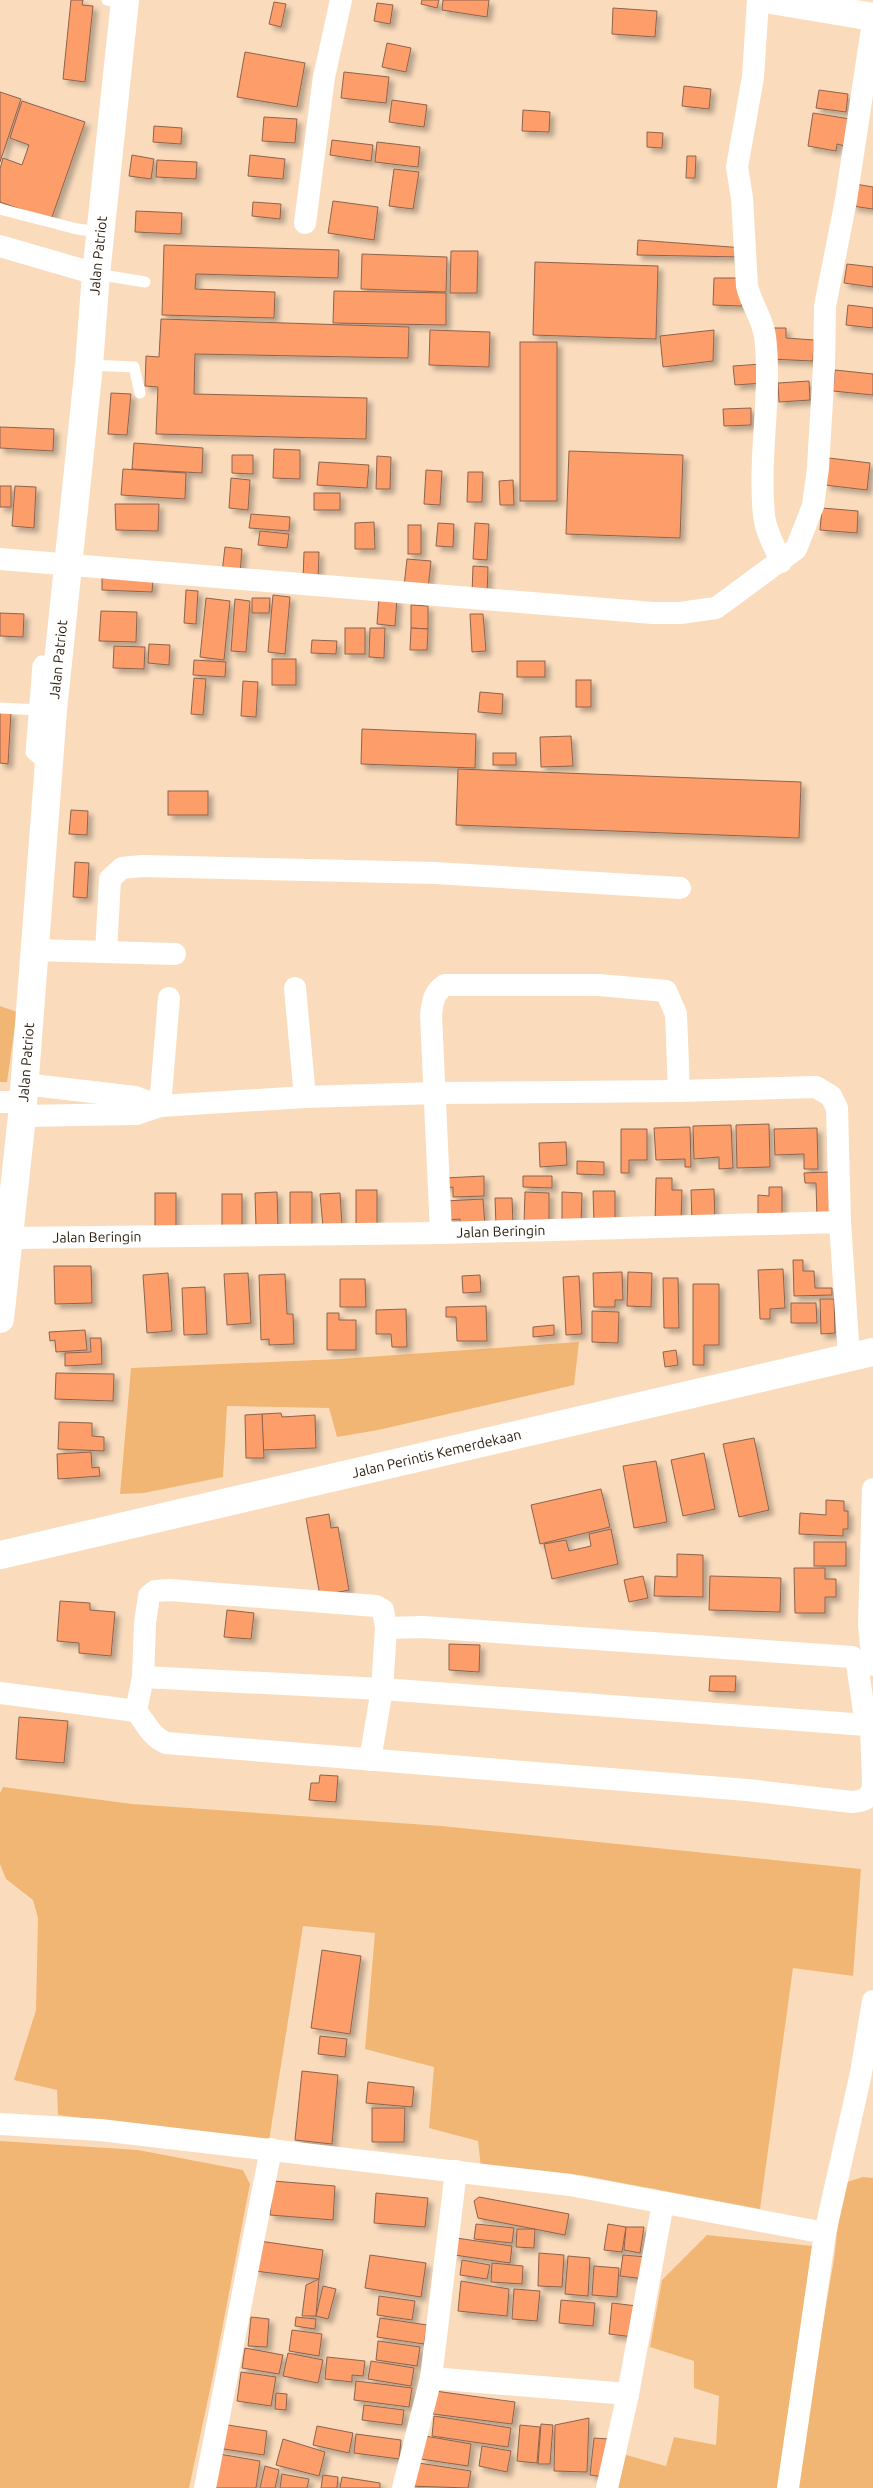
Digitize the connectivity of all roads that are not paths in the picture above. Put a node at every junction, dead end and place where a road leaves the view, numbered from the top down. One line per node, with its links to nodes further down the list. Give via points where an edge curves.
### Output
1 (341, 0): 8 (street, via 324,78)
2 (758, 0): 16 (street, via 753,77 736,167 742,198 747,286 750,300 761,318 764,335 764,516)
3 (771, 0): 5 (street)
4 (119, 2): 9 (street, Jalan Patriot)
5 (873, 17)
6 (873, 22): 16 (street, via 846,200 825,306 824,375 813,506 796,549)
7 (0, 209): 9 (lane)
8 (305, 223)
9 (100, 232): 11 (street, Jalan Patriot)
10 (0, 246): 11 (street)
11 (104, 275): 12 (lane); 13 (street, Jalan Patriot)
12 (145, 282)
13 (95, 366): 14 (lane, via 134,368); 17 (street, Jalan Patriot)
14 (140, 393)
15 (0, 559): 17 (street)
16 (781, 562): 17 (street, via 716,608 670,613)
17 (68, 564): 19 (street, Jalan Patriot, via 58,662)
18 (0, 708): 19 (lane)
19 (43, 710): 21 (street, Jalan Patriot, via 50,760)
20 (680, 888): 22 (street, via 416,872 161,866 122,868 110,879)
21 (41, 951): 22 (street); 29 (street, Jalan Patriot)
22 (106, 952): 23 (street)
23 (175, 954)
24 (295, 988): 28 (street)
25 (169, 998): 30 (street)
26 (679, 1091): 27 (street); 27 (street, via 676,1014 666,991 599,985 451,984 436,991 433,998); 31 (street, via 802,1087 826,1091 837,1108)
27 (434, 1093): 28 (street); 32 (street)
28 (305, 1097): 30 (street)
29 (25, 1101): 30 (street, via 135,1097); 30 (street, via 136,1114); 33 (street, Jalan Patriot)
30 (160, 1106)
31 (840, 1222): 32 (street, Jalan Beringin); 35 (street)
32 (441, 1233): 33 (street, Jalan Beringin)
33 (18, 1238): 34 (street, Jalan Patriot)
34 (0, 1320)
35 (861, 1355): 38 (street, Jalan Perintis Kemerdekaan)
36 (873, 1489): 37 (street)
37 (872, 1540): 40 (street, via 869,1625)
38 (0, 1555)
39 (386, 1628): 41 (street, via 384,1610 376,1606 159,1590 151,1593 146,1607); 42 (street); 45 (street, via 423,1627 852,1656 857,1664)
40 (873, 1665)
41 (142, 1677): 42 (street); 44 (street)
42 (382, 1689): 45 (street); 46 (street)
43 (0, 1693): 44 (street)
44 (136, 1712): 46 (street, via 157,1740 166,1743)
45 (870, 1725): 47 (street)
46 (370, 1760): 48 (street, via 737,1789 852,1802 869,1797)
47 (873, 1781)
48 (873, 1786)
49 (872, 2011): 54 (street)
50 (0, 2124): 51 (street, via 100,2130)
51 (271, 2148): 52 (street); 57 (street)
52 (456, 2171): 53 (street, via 570,2185); 55 (street)
53 (663, 2203): 54 (street); 56 (street)
54 (825, 2233): 60 (street)
55 (431, 2378): 56 (street); 58 (street)
56 (628, 2394): 59 (street)
57 (205, 2488)
58 (403, 2488)
59 (608, 2488)
60 (788, 2488)

